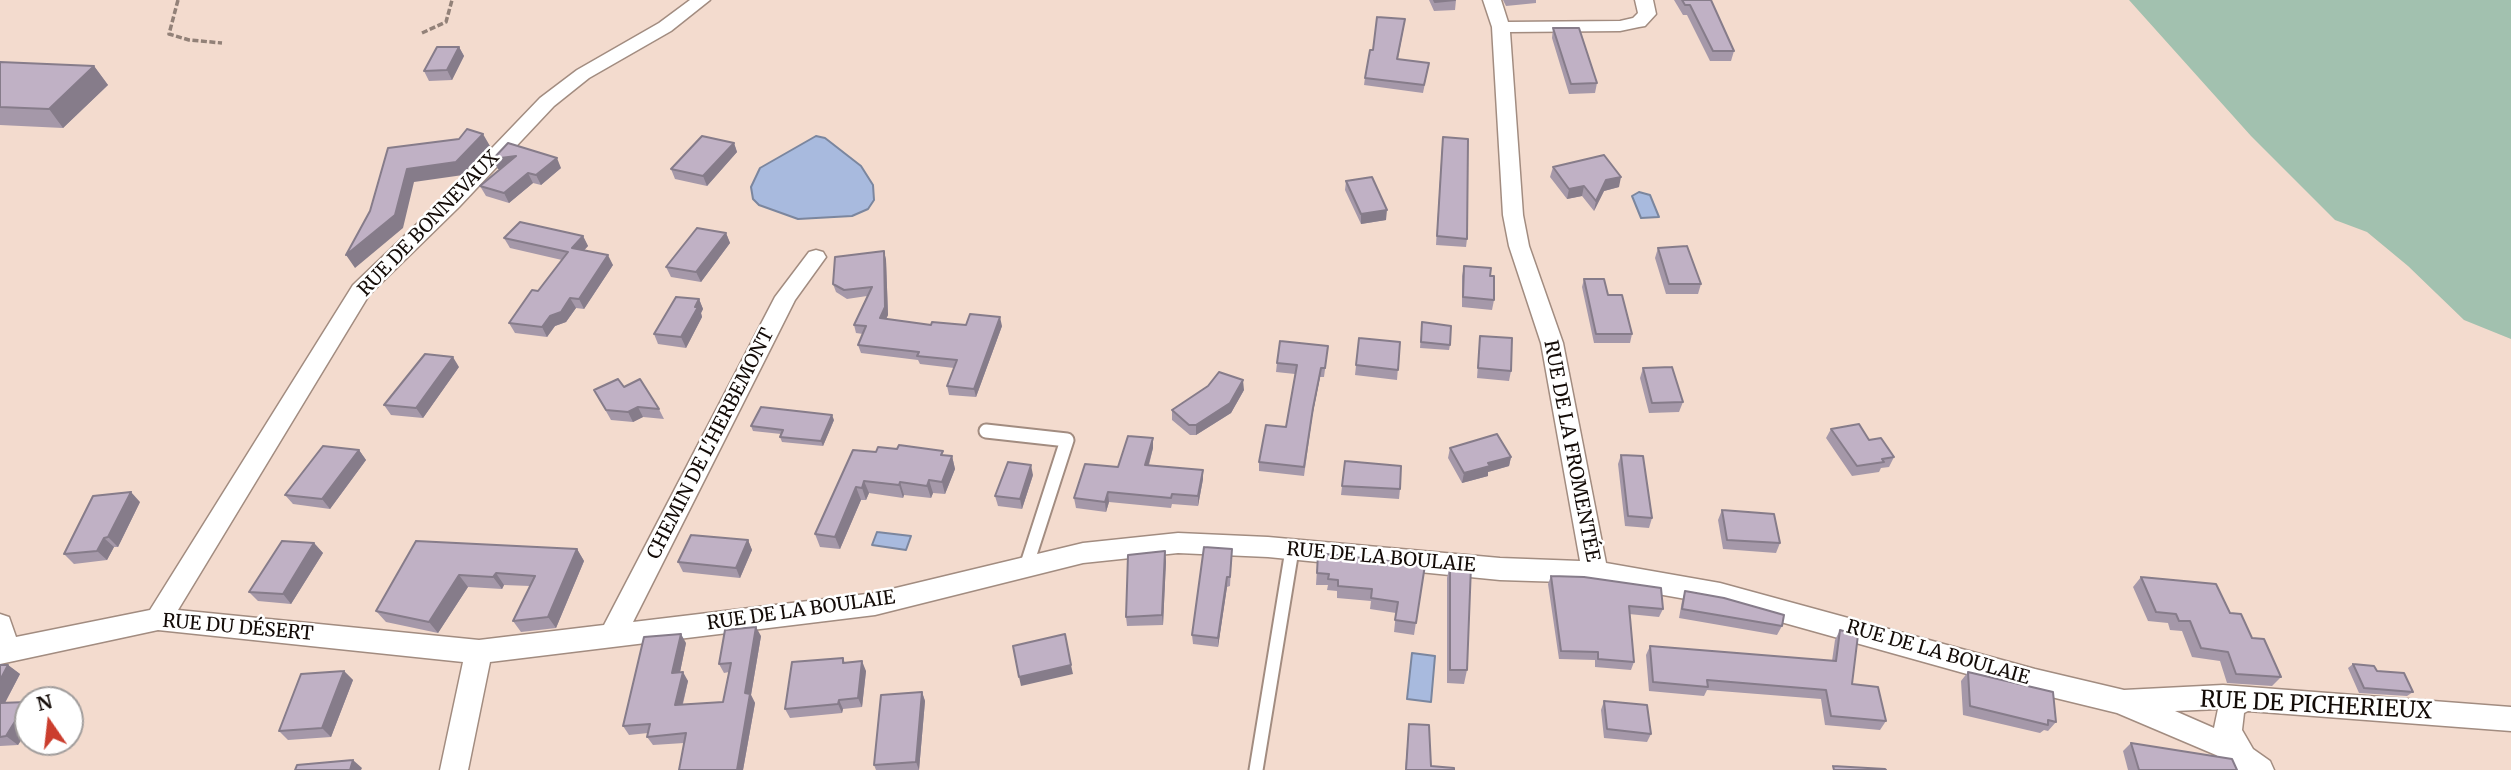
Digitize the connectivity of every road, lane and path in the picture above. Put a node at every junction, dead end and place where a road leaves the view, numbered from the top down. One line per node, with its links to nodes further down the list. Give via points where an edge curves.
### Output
1 (178, 0): 8 (path, via 169,34)
2 (452, 0): 7 (path, via 446,22)
3 (701, 0): 14 (street, RUE DE BONNEVAUX, via 547,102 361,290)
4 (1492, 0): 6 (street, RUE DE LA FROMENTÉE)
5 (1643, 0): 6 (street, via 1647,14 1639,22 1620,26)
6 (1501, 27): 13 (street, RUE DE LA FROMENTÉE, via 1513,215 1552,342)
7 (422, 33)
8 (222, 43)
9 (816, 257): 16 (street, CHEMIN DE L'HERBEMONT, via 786,297)
10 (986, 431): 12 (lane, via 1067,440)
11 (1292, 550): 12 (street, RUE DE LA BOULAIE, via 1178,543 1083,553); 13 (street, RUE DE LA BOULAIE, via 1500,569); 24 (lane)
12 (1026, 567): 16 (street, RUE DE LA BOULAIE, via 875,604)
13 (1595, 572): 20 (street, RUE DE LA BOULAIE, via 1783,609)
14 (158, 619): 17 (street, RUE DU DÉSERT); 18 (street, RUE DU DÉSERT)
15 (0, 625): 17 (street)
16 (613, 635): 18 (street, RUE DE LA BOULAIE)
17 (1, 652)
18 (479, 652): 23 (street)
19 (2246, 699): 20 (street, RUE DE PICHERIEUX); 21 (street, RUE DE PICHERIEUX); 22 (street, via 2233,705 2228,732)
20 (2120, 701): 22 (street, RUE DE LA BOULAIE, via 2226,746)
21 (2511, 719)
22 (2252, 764)
23 (454, 770)
24 (1256, 770)

